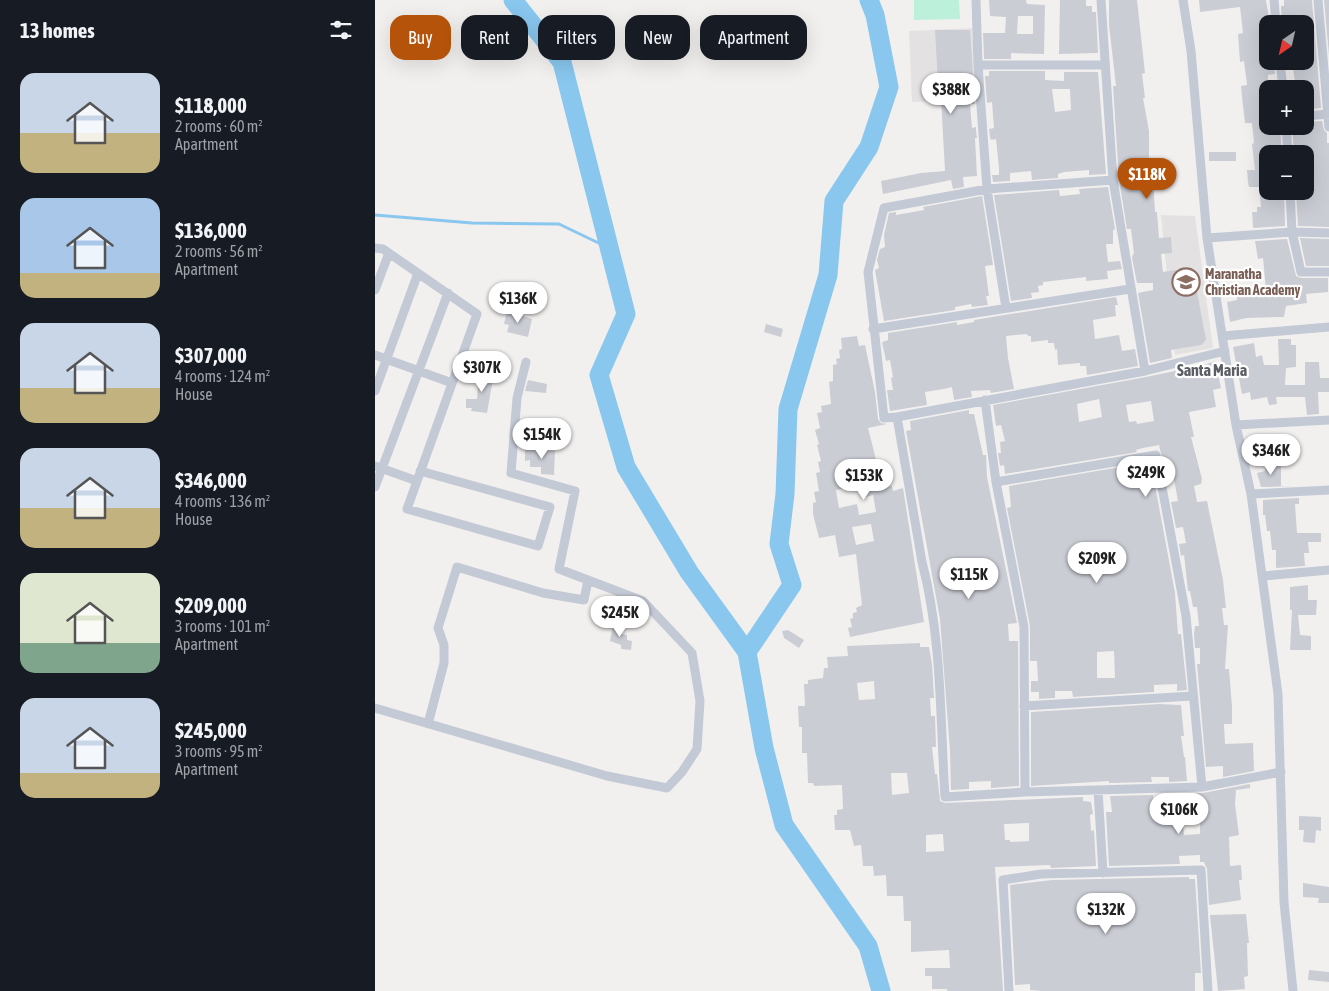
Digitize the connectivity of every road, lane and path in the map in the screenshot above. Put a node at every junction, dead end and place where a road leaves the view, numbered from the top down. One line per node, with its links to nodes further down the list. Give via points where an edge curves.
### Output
1 (976, 0): 7 (street)
2 (1101, 0): 8 (street)
3 (1183, 0): 17 (street, via 1191,51)
4 (1274, 0): 6 (street)
5 (1318, 0): 9 (street)
6 (1275, 15)
7 (978, 65): 8 (street); 13 (street)
8 (1104, 65): 12 (street)
9 (1329, 114): 10 (street); 11 (street)
10 (1314, 115)
11 (1329, 127)
12 (1113, 180): 13 (street); 22 (street)
13 (987, 189): 25 (street); 27 (street, via 884,208 868,272)
14 (1290, 200): 15 (street)
15 (1292, 232): 16 (street); 17 (street); 20 (street, via 1301,272)
16 (1329, 233)
17 (1207, 238): 28 (street)
18 (375, 248): 19 (street)
19 (389, 253): 21 (street); 23 (street)
20 (1329, 272)
21 (419, 273): 24 (street); 31 (street)
22 (1130, 289): 25 (street); 34 (street)
23 (375, 290)
24 (448, 293): 33 (street); 35 (street, via 477,314)
25 (1006, 308): 27 (street)
26 (1329, 327): 28 (street)
27 (873, 330): 38 (street, via 884,418)
28 (1223, 336): 29 (street)
29 (1225, 351): 34 (street); 40 (street)
30 (375, 355): 31 (street)
31 (387, 359): 33 (street); 36 (street)
32 (526, 362): 50 (street, via 517,398 511,473 575,490 559,569)
33 (419, 371): 35 (street); 41 (street)
34 (1145, 372): 37 (street)
35 (452, 383): 42 (street)
36 (375, 391)
37 (985, 400): 38 (street); 44 (street)
38 (897, 416): 58 (street, via 934,627 945,797)
39 (1329, 420): 40 (street)
40 (1236, 425): 47 (street)
41 (379, 467): 43 (street); 45 (street)
42 (420, 471): 43 (street); 43 (street, via 550,507 538,546 407,510)
43 (417, 481)
44 (996, 482): 51 (street, via 1156,455 1186,616); 52 (street, via 1024,627)
45 (375, 487)
46 (1329, 490): 47 (street)
47 (1251, 494): 49 (street)
48 (1329, 570): 49 (street)
49 (1263, 576): 55 (street, via 1278,694)
50 (588, 580): 54 (street, via 584,600 543,593 457,568 438,628 444,645 444,663); 54 (street, via 643,601 692,653 700,701 697,749 667,788 607,776)
51 (1193, 696): 52 (street); 56 (street)
52 (1024, 706): 58 (street)
53 (375, 708): 54 (street)
54 (428, 724)
55 (1281, 772): 56 (street); 62 (street, via 1283,902)
56 (1202, 786): 57 (street)
57 (1098, 790): 58 (street); 59 (street)
58 (1025, 792)
59 (1103, 873): 60 (street, via 1041,874 1003,880); 61 (street, via 1201,870)
60 (1009, 991)
61 (1208, 991)
62 (1293, 991)

